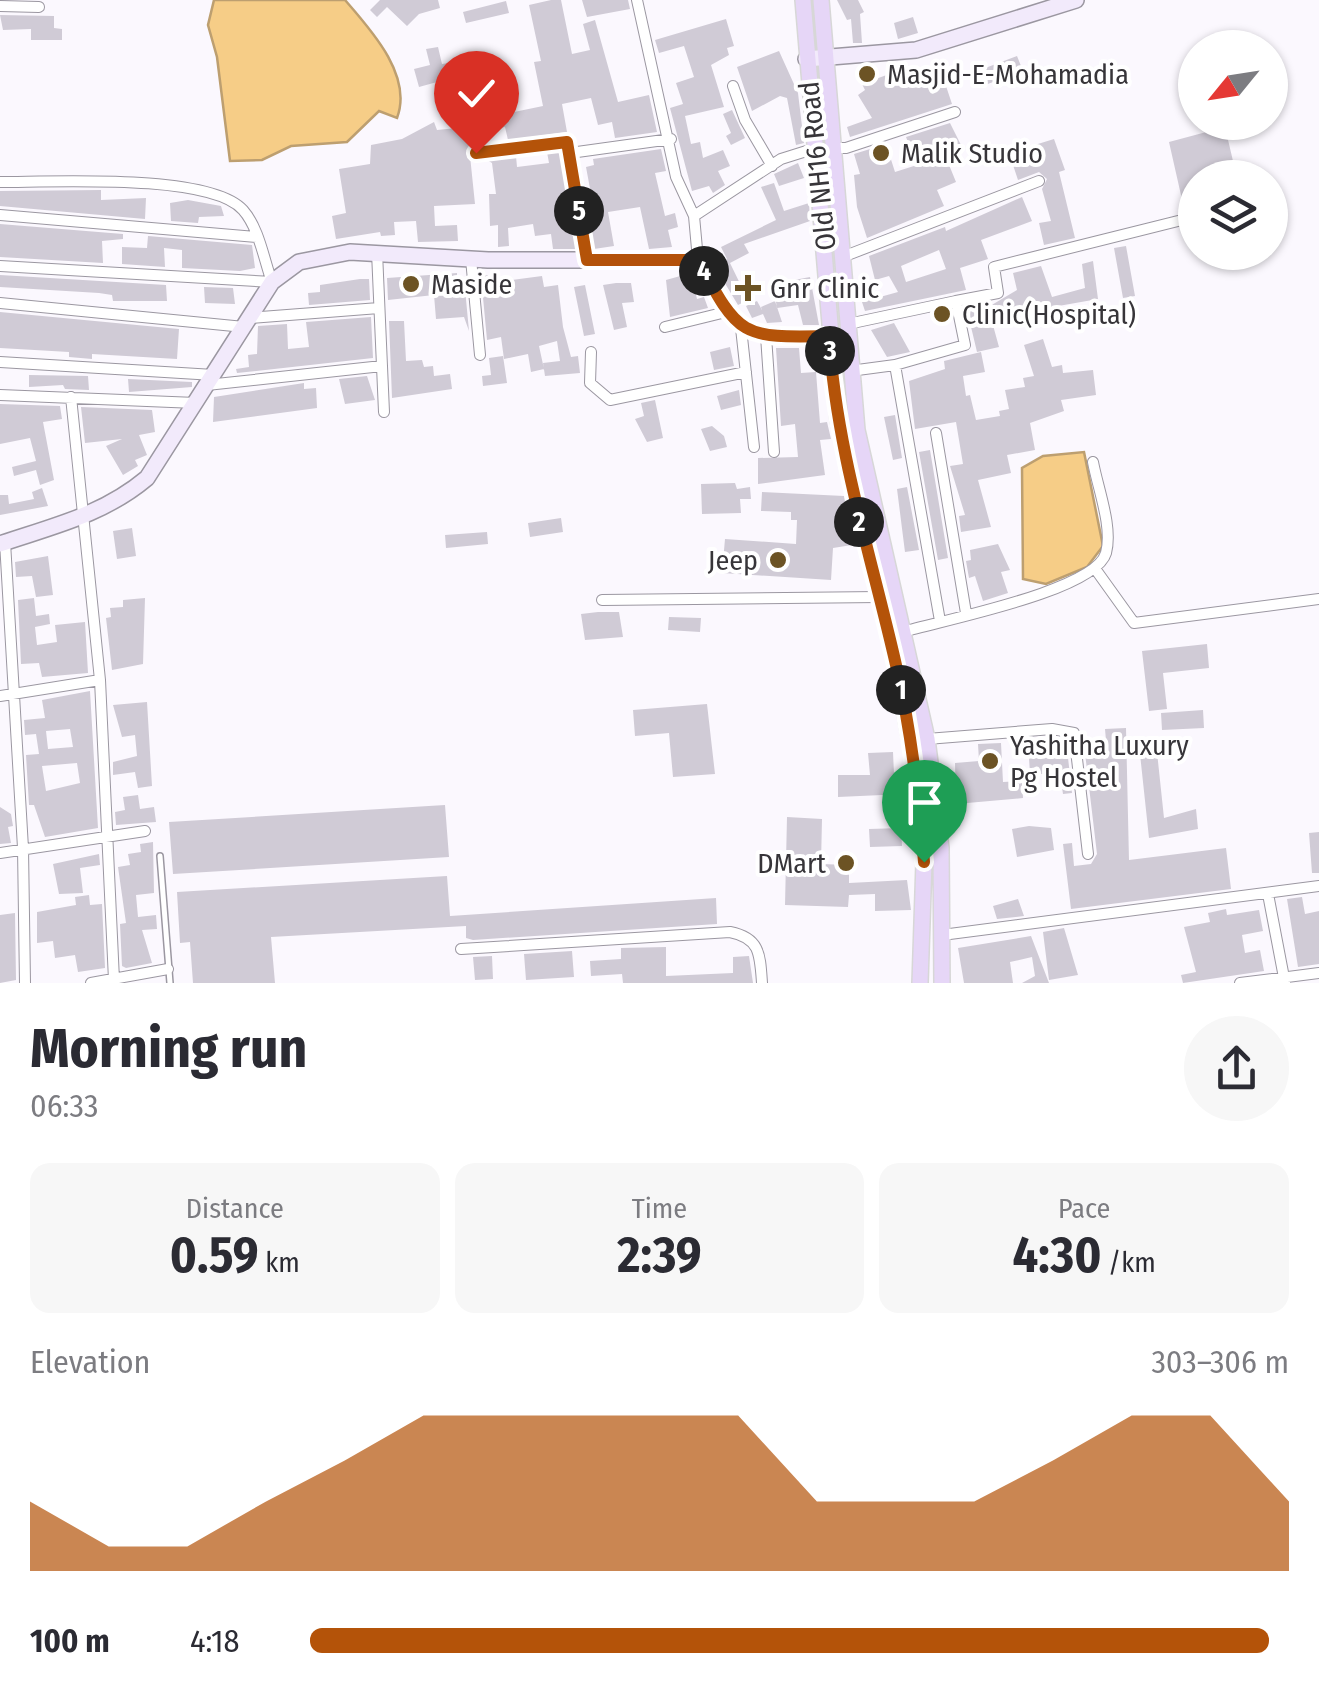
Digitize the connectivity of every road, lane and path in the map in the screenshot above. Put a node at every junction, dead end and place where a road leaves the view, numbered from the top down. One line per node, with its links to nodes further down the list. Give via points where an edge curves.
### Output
1 (637, 0): 11 (street)
2 (804, 0): 7 (main road, Old NH16 Road)
3 (821, 0): 8 (main road, Old NH16 Road)
4 (1076, 0): 8 (street, via 916,50)
5 (0, 6): 6 (street)
6 (39, 7)
7 (806, 59): 8 (street); 12 (main road, Old NH16 Road)
8 (826, 60): 12 (main road, Old NH16 Road)
9 (733, 86): 15 (street)
10 (955, 112): 12 (street, via 846,148)
11 (672, 139): 14 (street); 19 (street, via 676,176)
12 (824, 148): 15 (street); 23 (main road, Old NH16 Road); 38 (main road, Old NH16 Road)
13 (476, 153): 14 (street, via 567,142)
14 (570, 153): 25 (street)
15 (772, 166): 19 (street)
16 (1039, 181): 23 (street)
17 (0, 182): 21 (street, via 138,183 215,193 247,214)
18 (0, 215): 21 (street)
19 (694, 216): 26 (street)
20 (1178, 221): 29 (street, via 994,267 998,293)
21 (256, 237): 28 (street)
22 (377, 252): 24 (street); 28 (street, via 318,256); 31 (street)
23 (846, 256): 34 (main road, Old NH16 Road)
24 (470, 259): 25 (street); 40 (street)
25 (587, 260): 26 (street)
26 (698, 260): 32 (street)
27 (0, 266): 28 (street)
28 (272, 282): 33 (street)
29 (956, 301): 34 (street); 42 (street, via 965,345)
30 (0, 303): 33 (street)
31 (379, 308): 33 (street); 43 (street)
32 (726, 312): 35 (street); 36 (street)
33 (246, 323): 46 (street)
34 (848, 324): 44 (main road, Old NH16 Road)
35 (664, 327)
36 (741, 328): 37 (street); 45 (street)
37 (766, 336): 38 (street); 53 (street)
38 (829, 336): 58 (main road, Old NH16 Road, via 844,459)
39 (591, 352): 45 (street, via 590,384 610,400)
40 (480, 355)
41 (0, 362): 46 (street)
42 (895, 365): 44 (street); 62 (street)
43 (382, 366): 46 (street); 50 (street)
44 (850, 371): 63 (main road, Old NH16 Road, via 871,505)
45 (746, 372): 52 (street)
46 (211, 380): 49 (street)
47 (0, 395): 48 (street)
48 (71, 397): 49 (street); 55 (street)
49 (196, 403): 55 (street, via 147,478)
50 (384, 412)
51 (936, 433): 61 (street)
52 (754, 447)
53 (774, 452)
54 (1093, 462): 57 (street, via 1107,539)
55 (82, 519): 56 (street); 64 (street)
56 (2, 543): 65 (street)
57 (1096, 570): 59 (street, via 1128,617 1144,624); 61 (street)
58 (879, 597): 60 (street); 86 (main road, Old NH16 Road, via 918,786 924,862)
59 (1319, 599)
60 (602, 600)
61 (966, 614): 62 (street)
62 (940, 621): 63 (street)
63 (903, 632): 67 (main road, Old NH16 Road)
64 (100, 680): 65 (street); 69 (street)
65 (14, 694): 66 (street); 70 (street)
66 (0, 696)
67 (927, 739): 72 (street, via 1074,733); 76 (main road, Old NH16 Road)
68 (145, 831): 69 (street)
69 (107, 836): 70 (street); 80 (street)
70 (23, 848): 71 (street); 82 (street)
71 (0, 853)
72 (1088, 854)
73 (160, 856): 78 (lane)
74 (1319, 886): 75 (street)
75 (1268, 894): 76 (street); 81 (street)
76 (942, 935): 87 (main road, Old NH16 Road)
77 (461, 949): 85 (street, via 730,932 756,943)
78 (168, 968): 80 (street); 84 (lane)
79 (1319, 973): 81 (street)
80 (114, 980): 83 (street)
81 (1284, 981): 88 (street)
82 (25, 983)
83 (91, 983)
84 (170, 983)
85 (762, 983)
86 (920, 983)
87 (942, 983)
88 (1240, 983)

